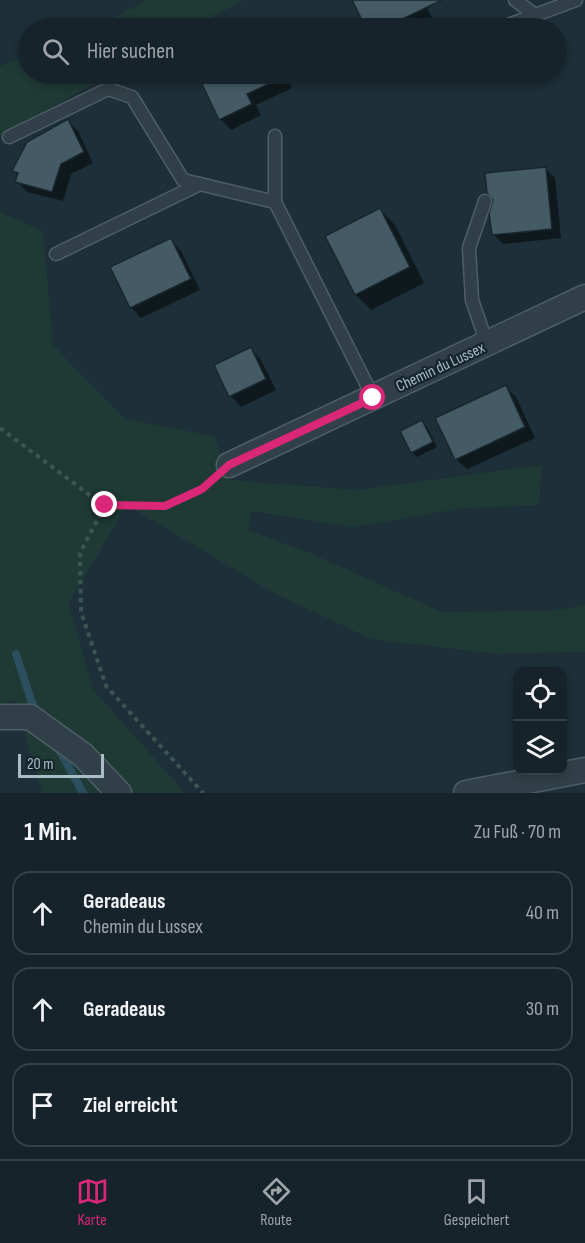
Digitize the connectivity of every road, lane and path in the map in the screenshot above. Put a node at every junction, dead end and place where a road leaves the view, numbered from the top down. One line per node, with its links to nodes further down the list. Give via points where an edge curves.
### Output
1 (515, 0): 3 (lane)
2 (576, 0): 3 (lane)
3 (535, 15): 4 (lane)
4 (527, 18)
5 (276, 136): 9 (lane)
6 (9, 137): 7 (lane, via 108,89 132,97 183,180)
7 (200, 184): 9 (lane); 10 (lane)
8 (485, 201): 12 (lane, via 469,248 472,300)
9 (275, 202): 13 (lane)
10 (56, 254)
11 (585, 297): 12 (street, Chemin du Lussex)
12 (487, 344): 13 (street, Chemin du Lussex)
13 (373, 398): 15 (street, Chemin du Lussex)
14 (0, 428): 16 (path)
15 (229, 465): 16 (path, via 202,489 165,506)
16 (105, 505): 20 (path, via 80,553 81,612 102,675 106,686)
17 (0, 717): 19 (street, via 30,717 83,755)
18 (585, 770): 21 (street)
19 (119, 793)
20 (203, 793)
21 (466, 793)

